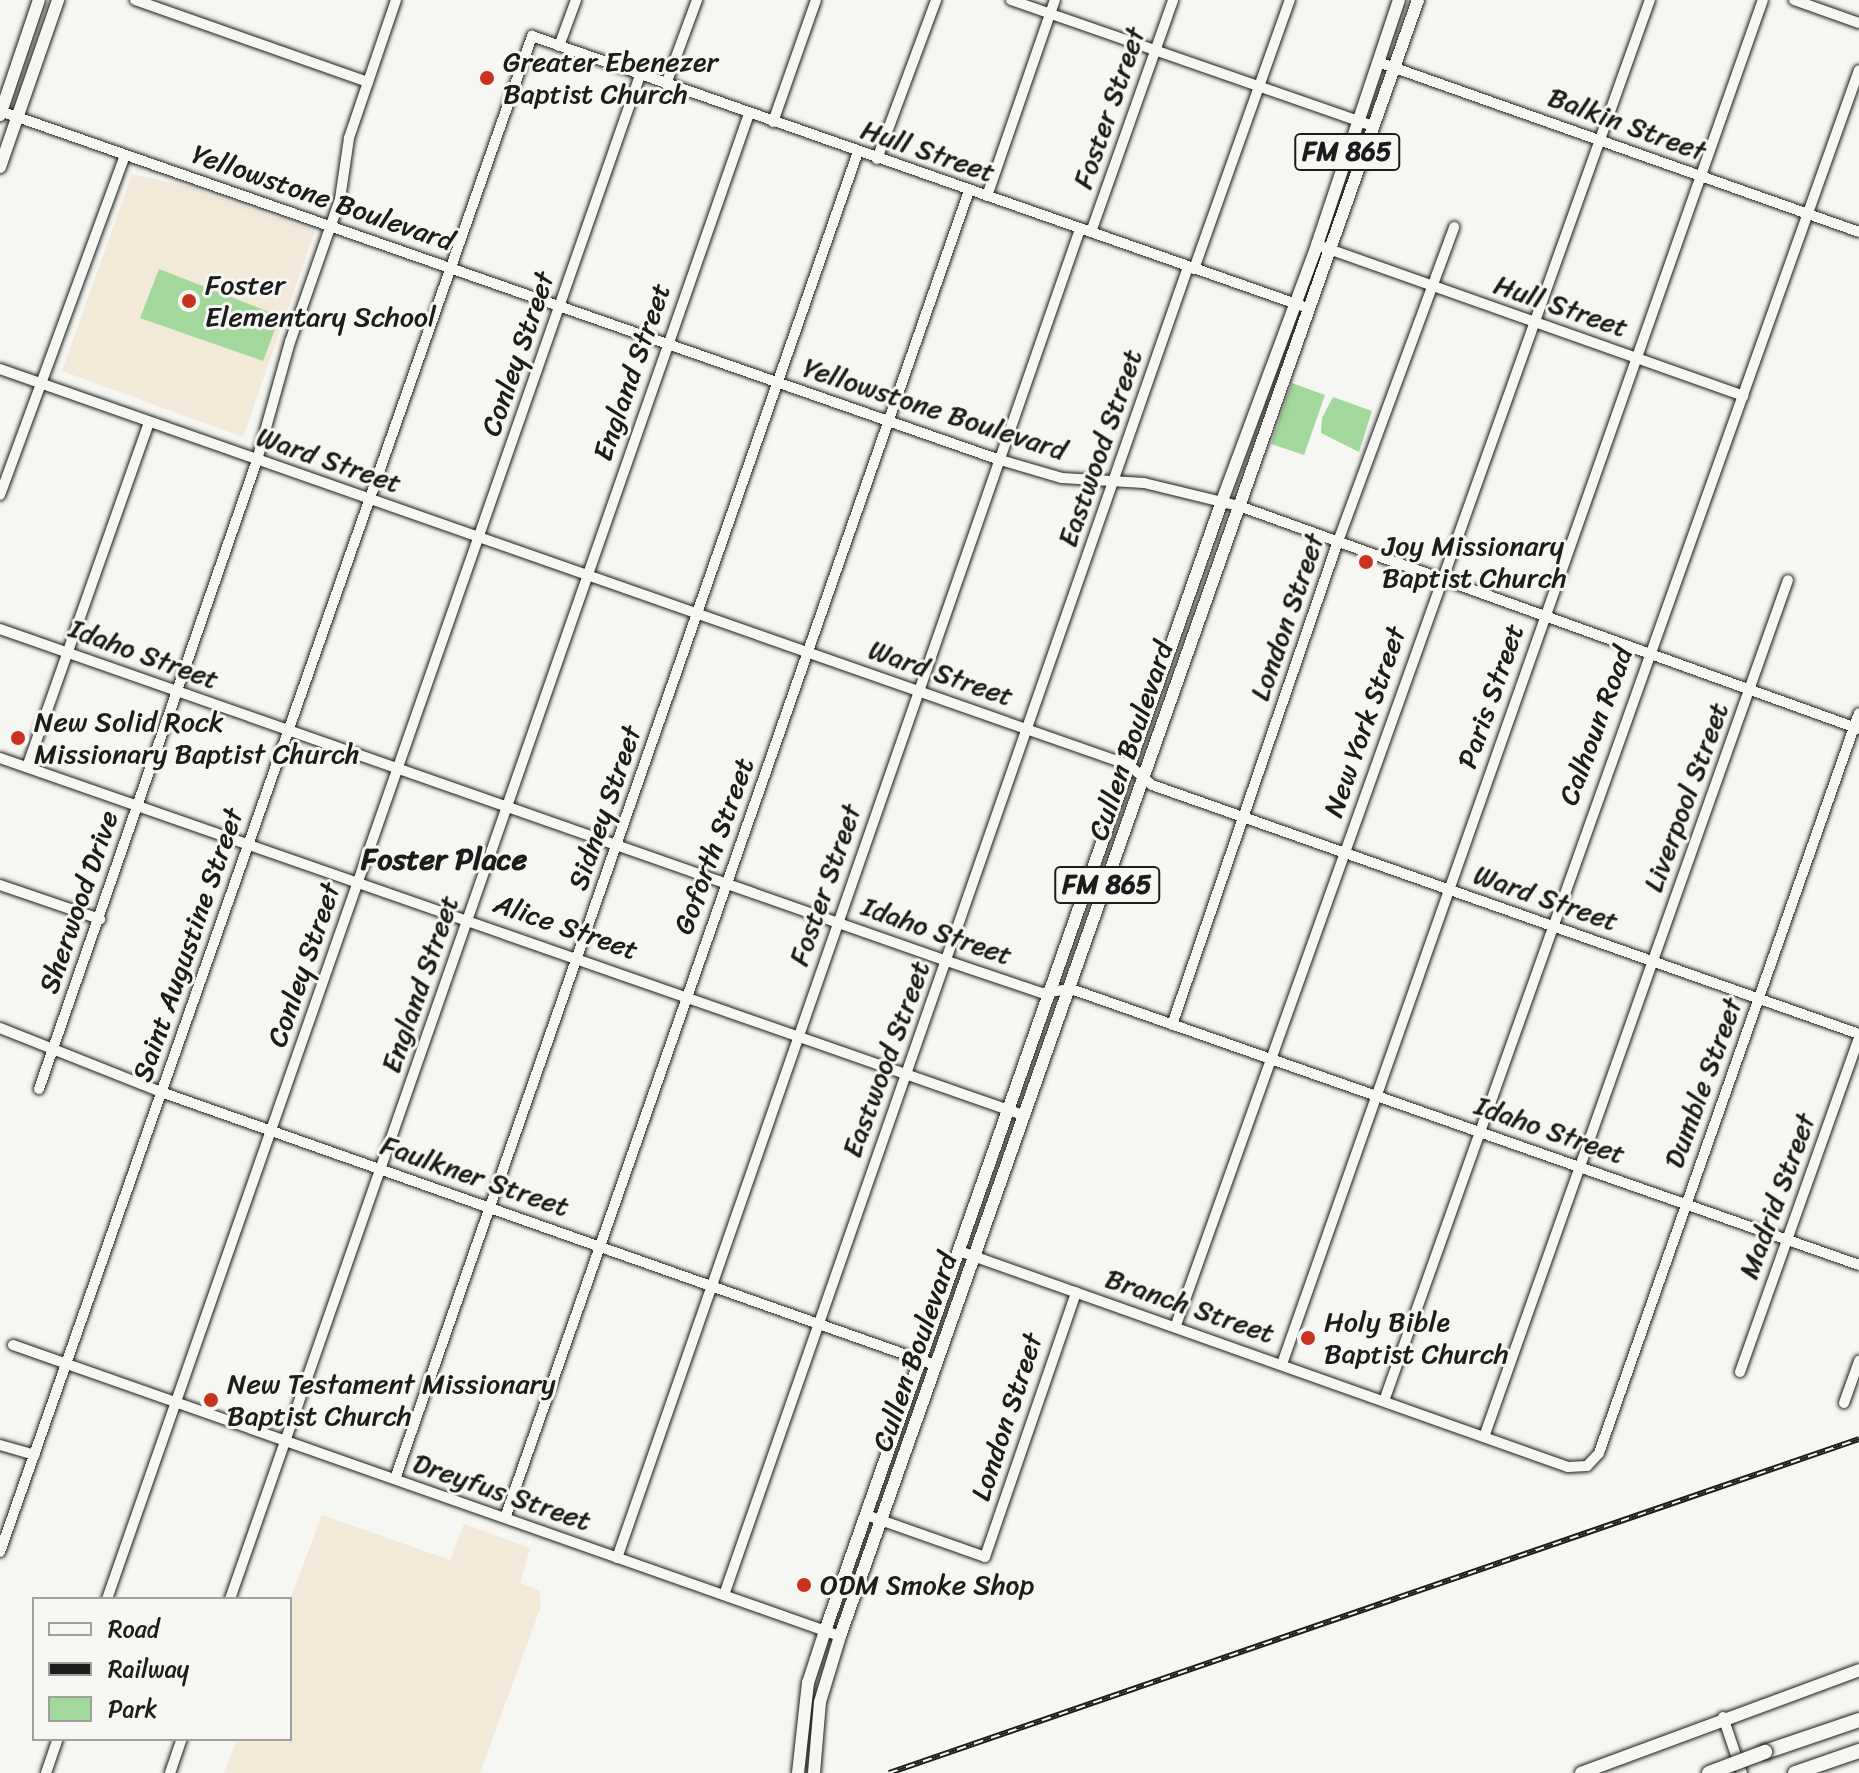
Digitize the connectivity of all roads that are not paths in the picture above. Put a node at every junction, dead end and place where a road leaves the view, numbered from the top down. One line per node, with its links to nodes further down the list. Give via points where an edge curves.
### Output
1 (39, 0): 30 (main road)
2 (58, 0): 32 (main road)
3 (135, 0): 27 (street)
4 (396, 0): 27 (street, Sherwood Drive)
5 (576, 0): 21 (street)
6 (697, 0): 28 (street)
7 (816, 0): 34 (street)
8 (936, 0): 39 (street)
9 (1011, 0): 18 (street)
10 (1055, 0): 18 (street)
11 (1173, 0): 22 (street, Foster Street)
12 (1290, 0): 29 (street, Eastwood Street)
13 (1399, 0): 23 (main road, Cullen Boulevard / FM 865)
14 (1418, 0): 24 (main road, Cullen Boulevard / FM 865)
15 (1650, 0): 36 (street, New York Street)
16 (1763, 0): 41 (street, Paris Street)
17 (1794, 0): 19 (street)
18 (1051, 13): 22 (street); 43 (street)
19 (1859, 23)
20 (532, 36): 21 (street, Hull Street); 51 (street, Saint Augustine Street)
21 (559, 46): 26 (street, Hull Street)
22 (1154, 51): 29 (street); 47 (street, Foster Street)
23 (1378, 62): 24 (street, Balkin Street); 33 (main road, Cullen Boulevard / FM 865)
24 (1394, 67): 35 (main road, Cullen Boulevard / FM 865); 36 (street, Balkin Street)
25 (1859, 70): 44 (street, Calhoun Road)
26 (640, 75): 28 (street, Hull Street); 55 (street, Conley Street)
27 (368, 82): 45 (street, Sherwood Drive, via 349,138 344,183)
28 (666, 84): 31 (street, Hull Street)
29 (1259, 87): 33 (street); 52 (street, Eastwood Street)
30 (0, 112): 32 (street, Yellowstone Boulevard)
31 (749, 114): 34 (street, Hull Street); 58 (street, England Street)
32 (18, 117): 38 (street, Yellowstone Boulevard); 40 (main road)
33 (1357, 120): 35 (street); 49 (main road, Cullen Boulevard / FM 865)
34 (773, 122): 37 (street, Hull Street)
35 (1372, 126): 50 (main road, Cullen Boulevard / FM 865)
36 (1599, 140): 41 (street, Balkin Street); 57 (street, New York Street)
37 (858, 152): 39 (street, Hull Street); 61 (street, Sidney Street)
38 (125, 156): 45 (street, Yellowstone Boulevard); 62 (street)
39 (877, 159): 42 (street, Hull Street)
40 (0, 167)
41 (1701, 176): 44 (street, Balkin Street); 59 (street, Paris Street)
42 (969, 191): 43 (street, Hull Street); 65 (street, Goforth Street)
43 (987, 196): 47 (street, Hull Street)
44 (1808, 214): 48 (street, Balkin Street); 63 (street, Calhoun Road)
45 (331, 225): 51 (street, Yellowstone Boulevard); 67 (street, Sherwood Drive)
46 (1454, 227): 53 (street, London Street)
47 (1086, 231): 52 (street, Hull Street); 66 (street, Foster Street)
48 (1859, 232)
49 (1317, 245): 50 (street, Hull Street); 54 (main road, Cullen Boulevard / FM 865)
50 (1331, 250): 53 (street, Hull Street); 56 (main road, Cullen Boulevard / FM 865)
51 (449, 267): 55 (street, Yellowstone Boulevard); 70 (street, Saint Augustine Street)
52 (1191, 268): 54 (street, Hull Street); 68 (street, Eastwood Street)
53 (1431, 286): 57 (street, Hull Street); 74 (street, London Street)
54 (1295, 304): 56 (street, Hull Street); 71 (main road, Cullen Boulevard / FM 865)
55 (560, 306): 58 (street, Yellowstone Boulevard); 73 (street, Conley Street)
56 (1309, 309): 72 (main road, Cullen Boulevard / FM 865)
57 (1534, 322): 59 (street, Hull Street); 77 (street, New York Street)
58 (668, 344): 61 (street, Yellowstone Boulevard); 75 (street, England Street)
59 (1635, 357): 63 (street, Hull Street); 79 (street, Paris Street)
60 (0, 369): 62 (street, Ward Street)
61 (778, 382): 65 (street, Yellowstone Boulevard); 78 (street, Sidney Street)
62 (42, 385): 64 (street, Ward Street); 69 (street)
63 (1743, 396): 85 (street, Calhoun Road)
64 (149, 422): 67 (street, Ward Street); 84 (street)
65 (887, 422): 66 (street, Yellowstone Boulevard); 83 (street, Goforth Street)
66 (997, 459): 68 (street, Yellowstone Boulevard, via 1062,478); 86 (street, Foster Street)
67 (257, 460): 70 (street, Ward Street); 88 (street, Sherwood Drive)
68 (1115, 481): 71 (street, Yellowstone Boulevard); 91 (street, Eastwood Street)
69 (0, 495)
70 (369, 499): 73 (street, Ward Street); 92 (street, Saint Augustine Street)
71 (1222, 501): 72 (street, Yellowstone Boulevard); 81 (main road, Cullen Boulevard / FM 865)
72 (1239, 506): 74 (street, Yellowstone Boulevard); 82 (main road, Cullen Boulevard / FM 865)
73 (480, 538): 75 (street, Ward Street); 96 (street, Conley Street)
74 (1337, 544): 77 (street, Yellowstone Boulevard); 100 (street, London Street)
75 (586, 577): 78 (street, Ward Street); 99 (street, England Street)
76 (1788, 580): 87 (street, Liverpool Street)
77 (1440, 582): 79 (street, Yellowstone Boulevard); 103 (street, New York Street)
78 (699, 613): 83 (street, Ward Street); 102 (street, Sidney Street)
79 (1544, 618): 85 (street, Yellowstone Boulevard); 109 (street, Paris Street)
80 (0, 629): 84 (street, Idaho Street)
81 (1174, 642): 82 (main road); 94 (main road, Cullen Boulevard / FM 865)
82 (1188, 648): 97 (main road, Cullen Boulevard / FM 865)
83 (809, 651): 86 (street, Ward Street); 106 (street, Goforth Street)
84 (69, 652): 88 (street, Idaho Street); 95 (street)
85 (1648, 655): 87 (street, Yellowstone Boulevard); 113 (street, Calhoun Road)
86 (918, 691): 91 (street, Ward Street); 112 (street, Foster Street)
87 (1749, 691): 90 (street, Yellowstone Boulevard); 116 (street, Liverpool Street)
88 (180, 693): 92 (street, Idaho Street); 98 (street, Sherwood Drive)
89 (1859, 713): 90 (street, Dumble Street)
90 (1856, 728): 120 (street, Dumble Street)
91 (1027, 729): 94 (street, Ward Street); 115 (street, Eastwood Street)
92 (288, 730): 96 (street, Idaho Street); 101 (street, Saint Augustine Street)
93 (0, 758): 95 (street, Alice Street)
94 (1129, 765): 97 (street, Ward Street); 104 (main road, Cullen Boulevard / FM 865)
95 (27, 767): 98 (street, Alice Street)
96 (398, 767): 99 (street, Idaho Street); 105 (street, Conley Street)
97 (1143, 779): 100 (street, Ward Street); 108 (main road, Cullen Boulevard / FM 865)
98 (138, 806): 101 (street, Alice Street); 111 (street, Sherwood Drive)
99 (507, 806): 102 (street, Idaho Street); 110 (street, England Street)
100 (1242, 817): 103 (street, Ward Street); 121 (street, London Street)
101 (250, 844): 105 (street, Alice Street); 129 (street, Saint Augustine Street)
102 (616, 847): 106 (street, Idaho Street); 114 (street, Sidney Street)
103 (1345, 853): 109 (street, Ward Street); 126 (street, New York Street)
104 (1090, 880): 108 (main road); 118 (main road, Cullen Boulevard / FM 865)
105 (359, 882): 110 (street, Alice Street); 133 (street, Conley Street)
106 (725, 884): 112 (street, Idaho Street); 119 (street, Goforth Street)
107 (0, 885): 111 (street)
108 (1106, 886): 117 (main road, Cullen Boulevard / FM 865)
109 (1450, 890): 113 (street, Ward Street); 130 (street, Paris Street)
110 (469, 918): 114 (street, Alice Street); 136 (street, England Street)
111 (100, 919): 125 (street, Sherwood Drive)
112 (838, 923): 115 (street, Idaho Street); 123 (street, Foster Street)
113 (1550, 925): 116 (street, Ward Street); 134 (street, Calhoun Road)
114 (579, 957): 119 (street, Alice Street); 138 (street, Sidney Street)
115 (947, 961): 118 (street, Idaho Street); 127 (street, Eastwood Street)
116 (1653, 961): 120 (street, Ward Street); 135 (street, Liverpool Street)
117 (1071, 989): 118 (street, Idaho Street); 121 (street, Idaho Street); 132 (main road, Cullen Boulevard / FM 865)
118 (1052, 993): 131 (main road, Cullen Boulevard / FM 865)
119 (688, 994): 123 (street, Alice Street); 140 (street, Goforth Street)
120 (1758, 998): 124 (street, Ward Street); 137 (street, Dumble Street)
121 (1172, 1025): 126 (street, Idaho Street)
122 (0, 1028): 125 (street, Faulkner Street)
123 (798, 1034): 127 (street, Alice Street); 144 (street, Foster Street)
124 (1859, 1035): 139 (street, Madrid Street)
125 (52, 1052): 128 (street, Sherwood Drive); 129 (street, Faulkner Street)
126 (1273, 1060): 130 (street, Idaho Street); 147 (street, New York Street)
127 (906, 1073): 131 (street, Alice Street); 146 (street, Eastwood Street)
128 (39, 1089)
129 (161, 1092): 133 (street, Faulkner Street); 151 (street, Saint Augustine Street)
130 (1375, 1095): 134 (street, Idaho Street); 152 (street, Paris Street)
131 (1009, 1110): 132 (street, Alice Street); 141 (main road, Cullen Boulevard / FM 865)
132 (1023, 1115): 142 (main road, Cullen Boulevard / FM 865)
133 (271, 1131): 136 (street, Faulkner Street); 156 (street, Conley Street)
134 (1478, 1131): 135 (street, Idaho Street); 155 (street, Calhoun Road)
135 (1581, 1165): 137 (street, Idaho Street); 158 (street, Liverpool Street)
136 (380, 1169): 138 (street, Faulkner Street); 159 (street, England Street)
137 (1685, 1204): 139 (street, Idaho Street); 162 (street, Dumble Street, via 1599,1453)
138 (491, 1207): 140 (street, Faulkner Street); 163 (street, Sidney Street)
139 (1788, 1239): 143 (street, Idaho Street); 154 (street, Madrid Street)
140 (599, 1245): 144 (street, Faulkner Street); 165 (street, Goforth Street)
141 (959, 1251): 142 (street, Branch Street); 149 (main road, Cullen Boulevard / FM 865)
142 (974, 1256): 145 (street, Branch Street); 153 (main road, Cullen Boulevard / FM 865)
143 (1859, 1265)
144 (711, 1284): 146 (street, Faulkner Street); 168 (street, Foster Street)
145 (1076, 1292): 147 (street, Branch Street); 166 (street, London Street, via 985,1557)
146 (818, 1324): 149 (street, Faulkner Street); 169 (street, Eastwood Street)
147 (1176, 1325): 152 (street, Branch Street)
148 (13, 1345): 151 (street, Dreyfus Street)
149 (920, 1360): 153 (street, Faulkner Street); 164 (main road, Cullen Boulevard / FM 865)
150 (1859, 1361): 157 (street)
151 (67, 1364): 156 (street, Dreyfus Street); 161 (street, Saint Augustine Street)
152 (1282, 1364): 155 (street, Branch Street)
153 (935, 1365): 166 (main road, Cullen Boulevard / FM 865)
154 (1740, 1372)
155 (1384, 1401): 158 (street, Branch Street)
156 (177, 1402): 159 (street, Dreyfus Street); 170 (street, Conley Street)
157 (1844, 1403)
158 (1484, 1437): 162 (street, Branch Street, via 1568,1467)
159 (285, 1441): 163 (street, Dreyfus Street); 171 (street, England Street)
160 (0, 1445): 161 (street)
161 (35, 1455): 167 (street, Saint Augustine Street)
162 (1587, 1466)
163 (395, 1479): 165 (street, Dreyfus Street)
164 (866, 1515): 166 (street); 172 (main road, Cullen Boulevard / FM 865)
165 (505, 1518): 168 (street, Dreyfus Street)
166 (881, 1522): 173 (main road, Cullen Boulevard / FM 865)
167 (0, 1552)
168 (617, 1558): 169 (street, Dreyfus Street)
169 (724, 1595): 172 (street, Dreyfus Street)
170 (108, 1597)
171 (231, 1597)
172 (825, 1631): 173 (street, Dreyfus Street); 175 (main road, Cullen Boulevard / FM 865)
173 (840, 1636): 176 (main road, Cullen Boulevard / FM 865)
174 (1859, 1670): 177 (main road)
175 (806, 1699): 176 (main road); 184 (main road, Cullen Boulevard / FM 865)
176 (820, 1702): 185 (main road, Cullen Boulevard / FM 865)
177 (1723, 1717): 186 (main road); 188 (street)
178 (1859, 1720): 187 (highway, bridge)
179 (57, 1741): 182 (street)
180 (181, 1741): 183 (street)
181 (1859, 1751): 189 (highway)
182 (46, 1773)
183 (170, 1773)
184 (798, 1773)
185 (814, 1773)
186 (1581, 1773)
187 (1709, 1773)
188 (1742, 1773)
189 (1795, 1773)

